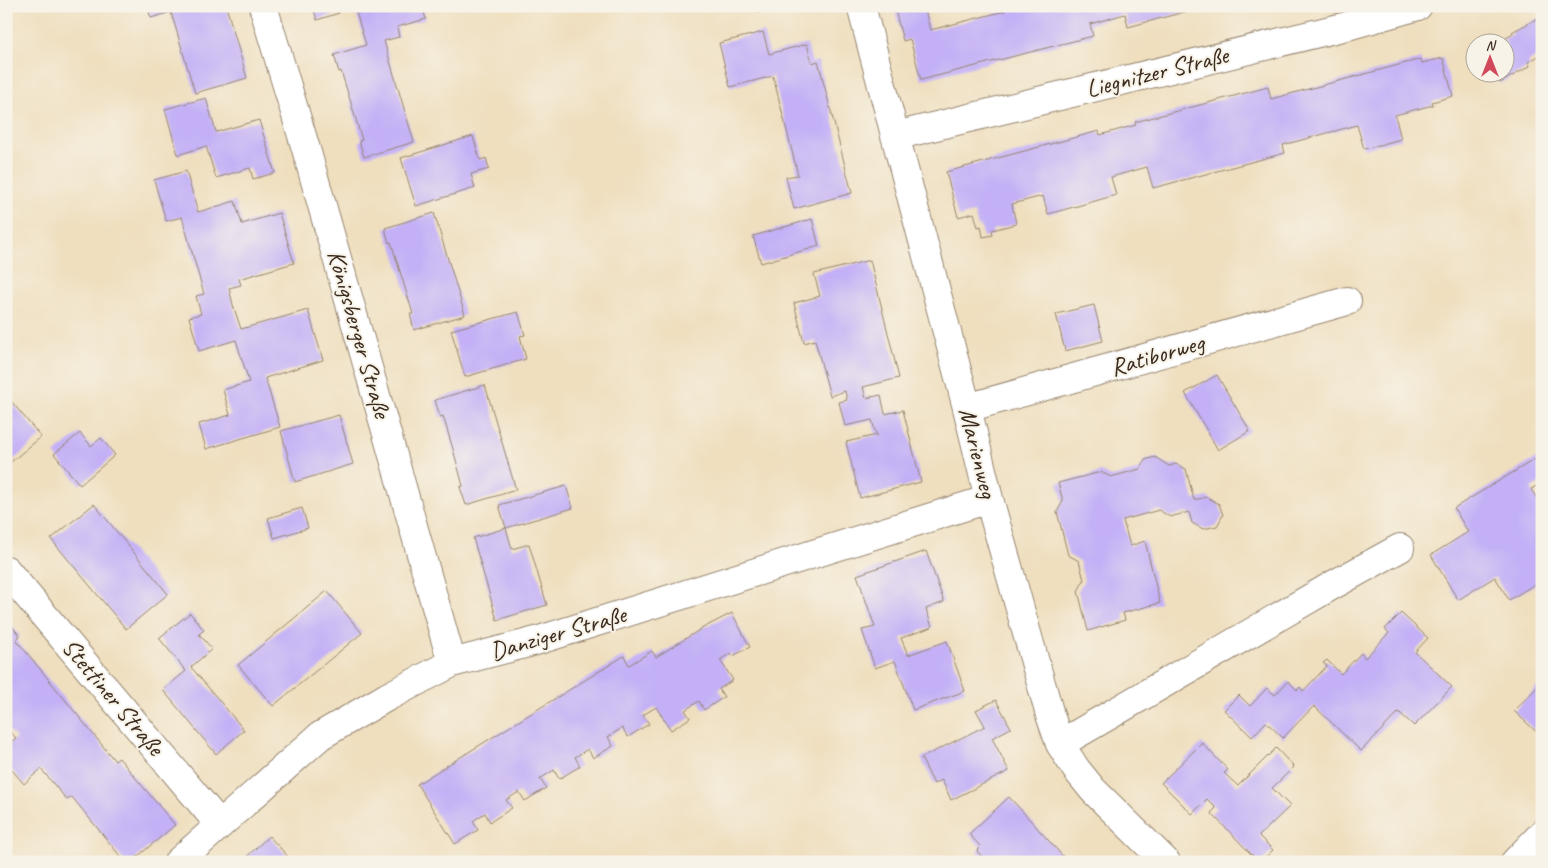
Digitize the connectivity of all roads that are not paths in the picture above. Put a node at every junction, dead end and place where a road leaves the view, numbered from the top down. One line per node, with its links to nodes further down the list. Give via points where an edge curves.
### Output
1 (263, 6): 10 (street, Königsberger Straße)
2 (861, 6): 4 (street, Marienweg)
3 (1418, 6): 4 (street, Liegnitzer Straße)
4 (895, 136): 6 (street, Marienweg)
5 (1347, 301): 6 (street, Ratiborweg)
6 (967, 408): 7 (street, Marienweg)
7 (989, 499): 10 (street, Danziger Straße, via 536,641); 11 (street, Marienweg)
8 (1400, 548): 11 (street)
9 (6, 570): 12 (street, Stettiner Straße)
10 (452, 663): 12 (street, Danziger Straße, via 320,736)
11 (1060, 744): 15 (street, Marienweg, via 1093,790)
12 (220, 825): 14 (street, Danziger Straße)
13 (1542, 834): 16 (street)
14 (178, 862)
15 (1166, 862)
16 (1514, 862)

